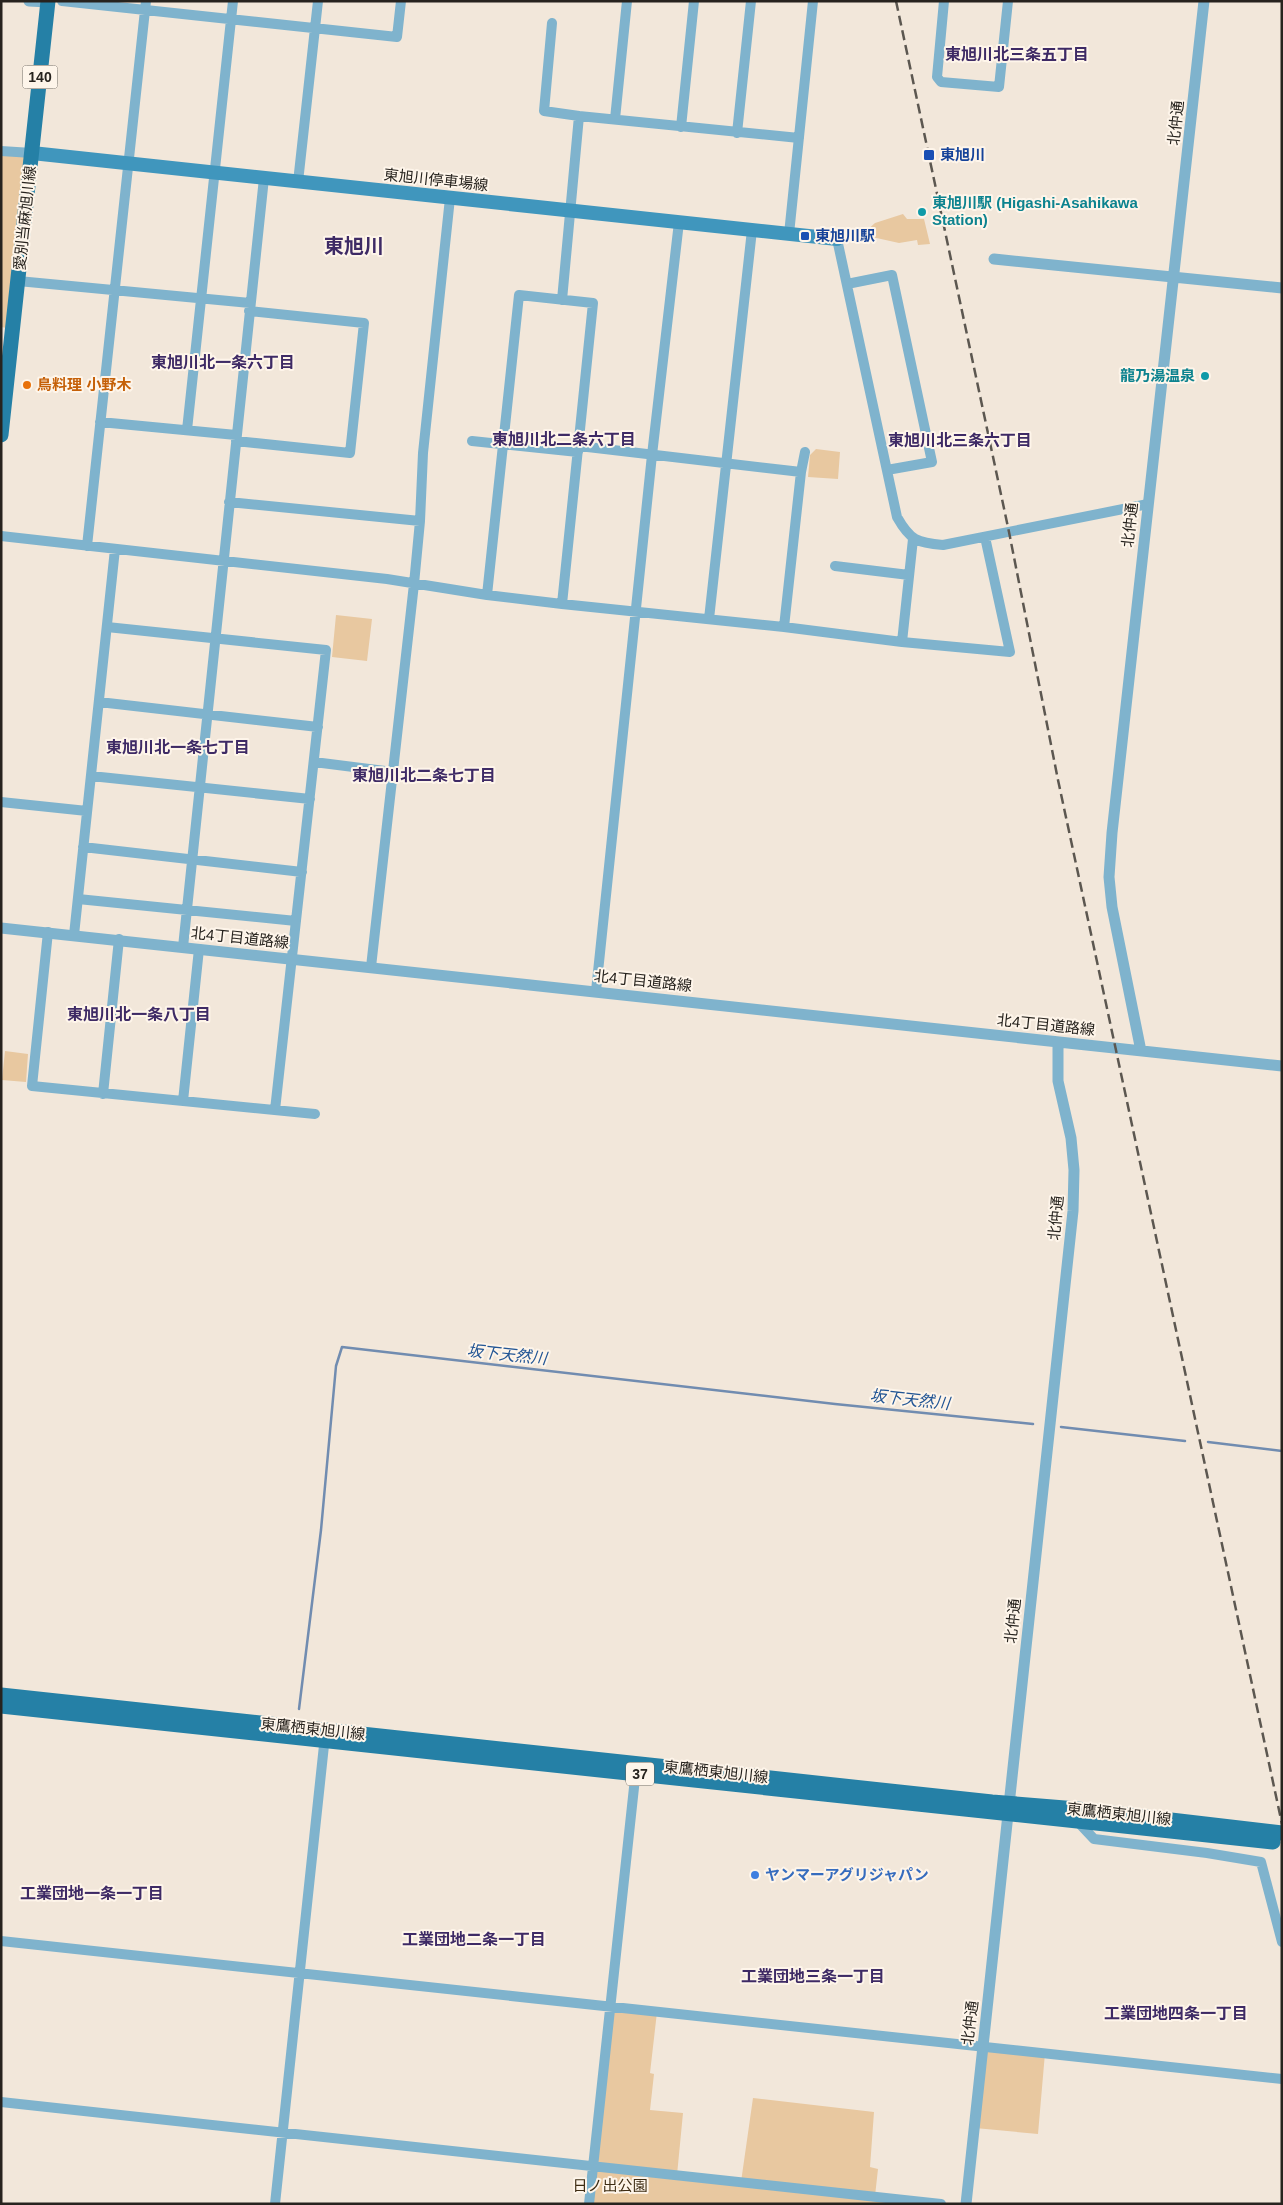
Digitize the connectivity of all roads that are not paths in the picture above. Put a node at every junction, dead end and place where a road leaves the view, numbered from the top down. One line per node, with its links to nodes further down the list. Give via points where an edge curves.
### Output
1 (29, 1): 13 (street)
2 (60, 1): 13 (street); 14 (street)
3 (233, 1): 15 (street)
4 (318, 1): 17 (street)
5 (401, 1): 17 (street, via 397,37)
6 (627, 1): 19 (street)
7 (694, 1): 20 (street)
8 (751, 1): 21 (street)
9 (813, 1): 22 (street)
10 (944, 1): 11 (street, via 937,77 941,82 999,87)
11 (1008, 1)
12 (1204, 1): 36 (street, 北仲通)
13 (48, 2): 24 (main road, 愛別当麻旭川線 / 140)
14 (145, 6): 15 (street); 25 (street)
15 (231, 20): 17 (street); 26 (street)
16 (552, 24): 18 (street, via 544,111)
17 (315, 28): 28 (street)
18 (579, 116): 19 (street); 30 (street)
19 (615, 119): 20 (street)
20 (681, 127): 21 (street)
21 (737, 133): 22 (street)
22 (799, 138): 33 (street)
23 (1, 152): 24 (street)
24 (32, 153): 25 (main road, 東旭川停車場線); 37 (main road, 愛別当麻旭川線 / 140)
25 (129, 164): 26 (main road, 東旭川停車場線); 40 (street)
26 (214, 173): 27 (main road, 東旭川停車場線); 41 (street)
27 (264, 178): 28 (main road, 東旭川停車場線); 43 (street)
28 (298, 182): 29 (main road, 東旭川停車場線)
29 (450, 198): 30 (main road, 東旭川停車場線); 59 (street, via 423,453)
30 (572, 211): 31 (main road, 東旭川停車場線); 42 (street)
31 (679, 222): 32 (main road, 東旭川停車場線); 53 (street)
32 (752, 230): 33 (main road, 東旭川停車場線); 54 (street)
33 (789, 234): 34 (main road, 東旭川停車場線)
34 (837, 240): 38 (street)
35 (994, 259): 36 (street)
36 (1173, 277): 39 (street); 58 (street, 北仲通)
37 (18, 281): 40 (street); 44 (main road, 愛別当麻旭川線 / 140)
38 (847, 284): 55 (street); 55 (street, via 892,274 932,462)
39 (1282, 288)
40 (115, 290): 41 (street); 45 (street)
41 (201, 298): 43 (street); 46 (street)
42 (562, 300): 50 (street, via 520,295); 51 (street, via 593,304)
43 (250, 307): 48 (street); 48 (street, via 364,323 350,453)
44 (7, 328): 47 (main road, 愛別当麻旭川線 / 140)
45 (100, 422): 46 (street); 63 (street)
46 (187, 430): 48 (street)
47 (1, 435)
48 (236, 438): 57 (street)
49 (472, 442): 50 (street)
50 (504, 445): 51 (street); 69 (street)
51 (579, 449): 53 (street); 70 (street)
52 (805, 452): 56 (street)
53 (652, 455): 54 (street); 71 (street)
54 (727, 464): 56 (street); 72 (street)
55 (887, 470): 62 (street, via 897,517)
56 (800, 472): 74 (street)
57 (229, 502): 59 (street); 65 (street)
58 (1148, 504): 61 (street); 103 (street, 北仲通, via 1109,877 1112,907)
59 (420, 521): 68 (street)
60 (1, 536): 63 (street)
61 (985, 537): 62 (street, via 943,545 925,544); 76 (street, via 1010,652)
62 (913, 539): 67 (street)
63 (87, 546): 64 (street)
64 (115, 549): 65 (street); 73 (street)
65 (224, 560): 68 (street, via 387,578); 75 (street)
66 (835, 566): 67 (street)
67 (908, 575): 76 (street)
68 (414, 584): 69 (street); 81 (street)
69 (487, 595): 70 (street)
70 (562, 604): 71 (street)
71 (638, 612): 72 (street); 101 (street)
72 (709, 619): 74 (street)
73 (107, 627): 75 (street); 77 (street)
74 (784, 627): 76 (street)
75 (215, 639): 78 (street); 79 (street, via 326,650)
76 (902, 642)
77 (99, 702): 78 (street); 82 (street)
78 (208, 714): 79 (street); 83 (street)
79 (318, 727): 80 (street)
80 (314, 762): 81 (street); 84 (street)
81 (393, 772): 100 (street)
82 (91, 776): 83 (street); 86 (street)
83 (200, 788): 84 (street); 88 (street)
84 (310, 799): 89 (street)
85 (1, 802): 86 (street)
86 (87, 810): 87 (street)
87 (83, 848): 88 (street); 90 (street)
88 (192, 859): 89 (street); 91 (street)
89 (302, 872): 92 (street)
90 (78, 898): 91 (street); 95 (street)
91 (187, 909): 92 (street); 97 (street)
92 (296, 922): 99 (street)
93 (1, 928): 94 (street, 北4丁目道路線)
94 (48, 932): 95 (street, 北4丁目道路線); 105 (street, via 32,1086)
95 (74, 935): 96 (street, 北4丁目道路線)
96 (119, 939): 97 (street, 北4丁目道路線); 105 (street)
97 (183, 947): 98 (street, 北4丁目道路線)
98 (199, 949): 99 (street, 北4丁目道路線); 106 (street)
99 (291, 958): 100 (street, 北4丁目道路線); 107 (street)
100 (371, 967): 101 (street, 北4丁目道路線)
101 (596, 991): 102 (street, 北4丁目道路線)
102 (1058, 1042): 103 (street, 北4丁目道路線); 113 (street, 北仲通, via 1058,1081 1071,1138 1074,1170 1073,1211)
103 (1142, 1051): 104 (street, 北4丁目道路線)
104 (1282, 1066)
105 (103, 1094): 106 (street)
106 (183, 1101): 107 (street)
107 (275, 1110): 108 (street)
108 (315, 1114)
109 (1, 1695): 111 (main road, 東鷹栖東旭川線 / 37)
110 (1, 1706): 111 (main road, 東鷹栖東旭川線 / 37)
111 (325, 1736): 112 (main road, 東鷹栖東旭川線 / 37); 118 (street)
112 (636, 1768): 113 (main road, 東鷹栖東旭川線 / 37); 119 (street)
113 (1008, 1808): 114 (main road, 東鷹栖東旭川線 / 37); 115 (main road, 東鷹栖東旭川線 / 37); 120 (street, 北仲通)
114 (1079, 1822): 115 (main road, 東鷹栖東旭川線 / 37); 117 (street, via 1094,1839 1261,1862)
115 (1280, 1838)
116 (1, 1941): 118 (street)
117 (1282, 1942)
118 (299, 1973): 119 (street); 123 (street)
119 (610, 2006): 120 (street); 124 (street)
120 (983, 2046): 121 (street); 128 (street, 北仲通)
121 (1282, 2079)
122 (1, 2102): 123 (street)
123 (283, 2132): 124 (street); 125 (street)
124 (593, 2166): 126 (street); 127 (street)
125 (275, 2204)
126 (589, 2204)
127 (941, 2204)
128 (966, 2204)

